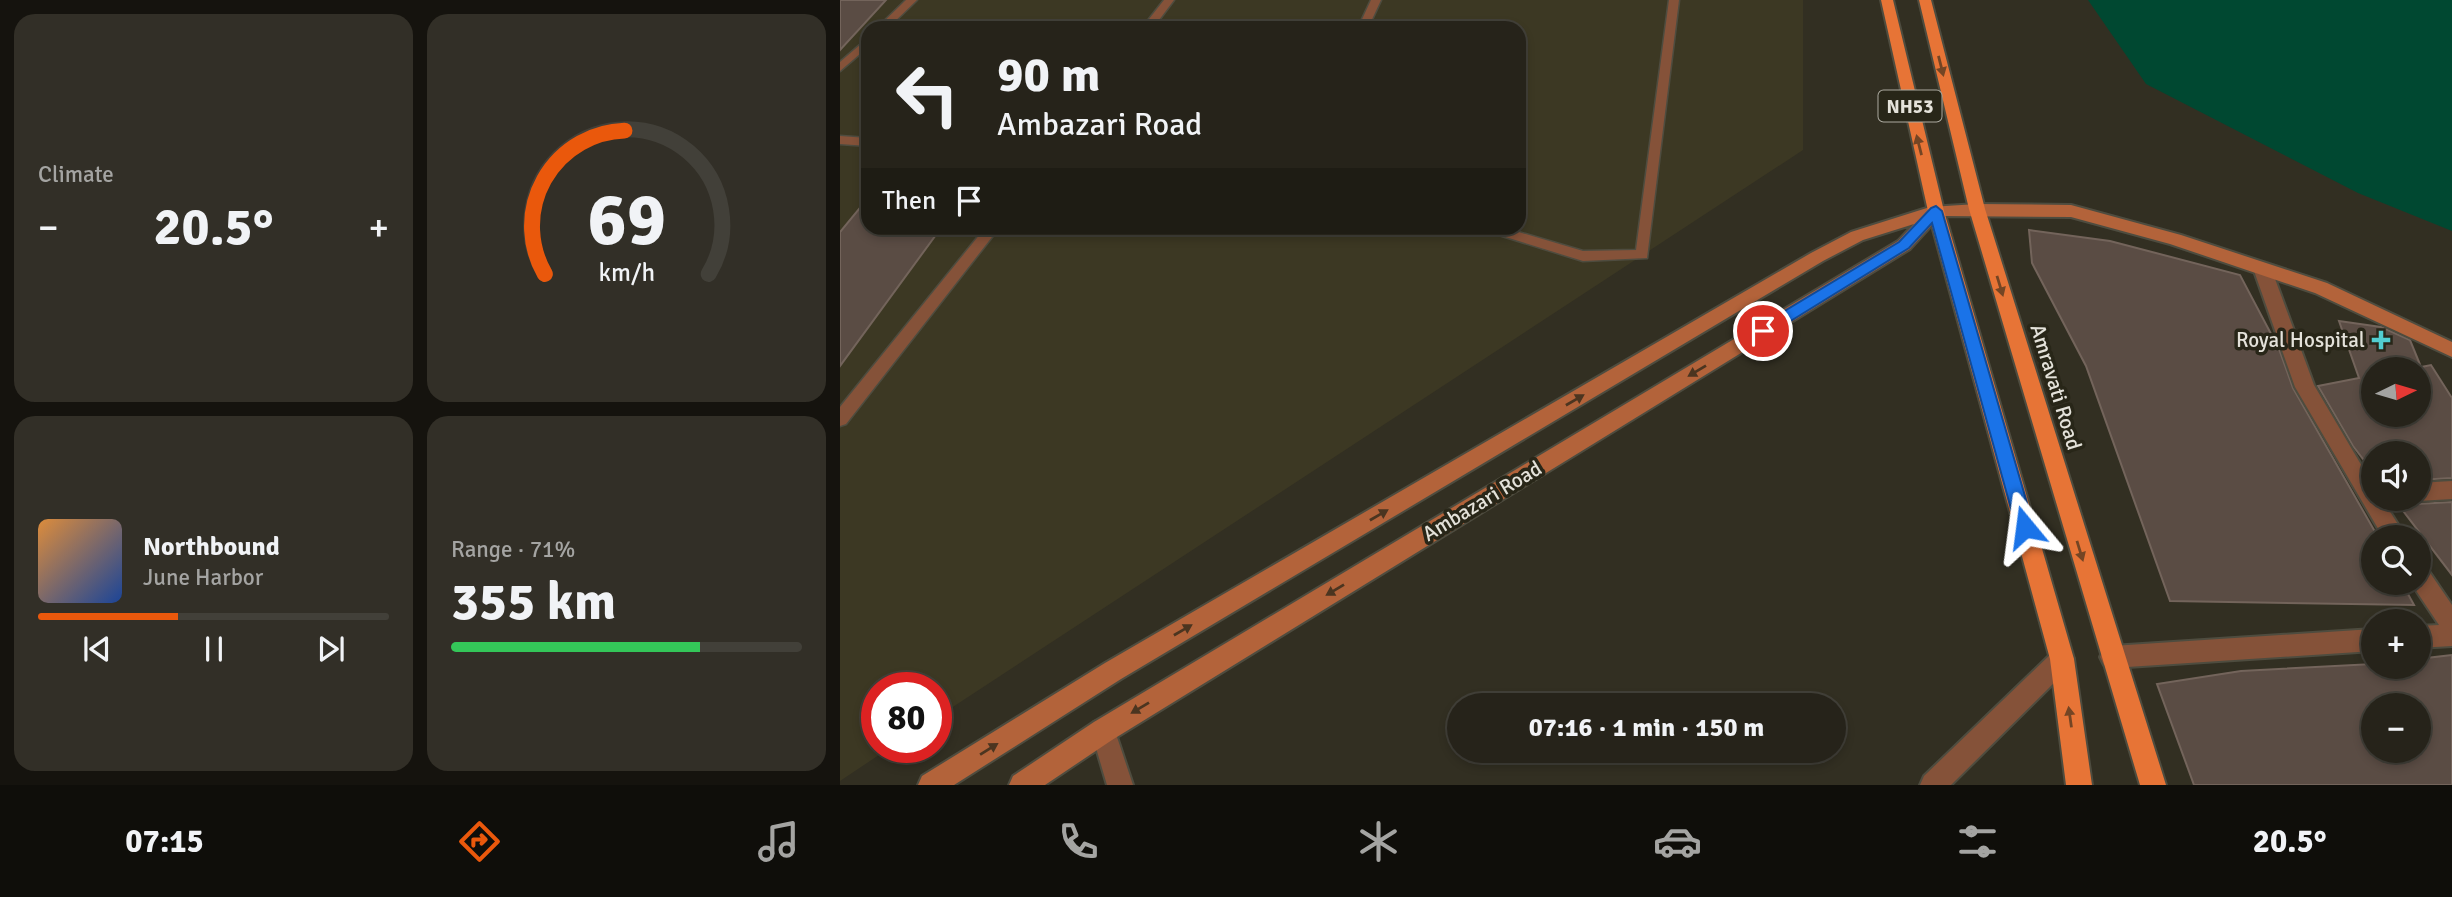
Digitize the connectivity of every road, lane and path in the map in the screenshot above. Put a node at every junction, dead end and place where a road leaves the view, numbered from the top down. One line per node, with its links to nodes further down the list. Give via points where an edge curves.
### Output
1 (912, 0): 7 (lane)
2 (1169, 0): 8 (lane)
3 (1376, 0): 9 (lane)
4 (1674, 0): 17 (lane, via 1643,255 1583,256)
5 (1887, 0): 15 (highway, NH53, one-way to 5)
6 (1925, 0): 14 (highway, Amravati Road / NH53, one-way to 14)
7 (890, 21)
8 (1152, 21)
9 (1366, 21)
10 (861, 48): 11 (lane)
11 (840, 68)
12 (840, 140): 13 (lane)
13 (861, 142)
14 (1977, 208): 15 (main road); 18 (main road, via 2071,211); 29 (highway, Amravati Road / NH53, one-way to 29)
15 (1936, 211): 30 (highway, NH53); 31 (main road, Ambazari Road, one-way to 31, via 1904,245); 33 (main road, one-way to 15, via 1125,664 1817,257 1857,236)
16 (986, 235): 20 (lane)
17 (1514, 235)
18 (2262, 268): 19 (main road, via 2321,288); 21 (street, via 2305,387)
19 (2452, 350)
20 (840, 419)
21 (2361, 479)
22 (2452, 491): 23 (street)
23 (2431, 492)
24 (2431, 594): 25 (street)
25 (2452, 625)
26 (2452, 635): 27 (street)
27 (2431, 636)
28 (2361, 641): 29 (street)
29 (2112, 657): 37 (highway, Amravati Road / NH53)
30 (2062, 659): 32 (street); 36 (highway, NH53, one-way to 30)
31 (1103, 731): 34 (main road, Ambazari Road); 35 (street)
32 (1945, 780)
33 (931, 785)
34 (1022, 785)
35 (1120, 785)
36 (2079, 785)
37 (2153, 785)

